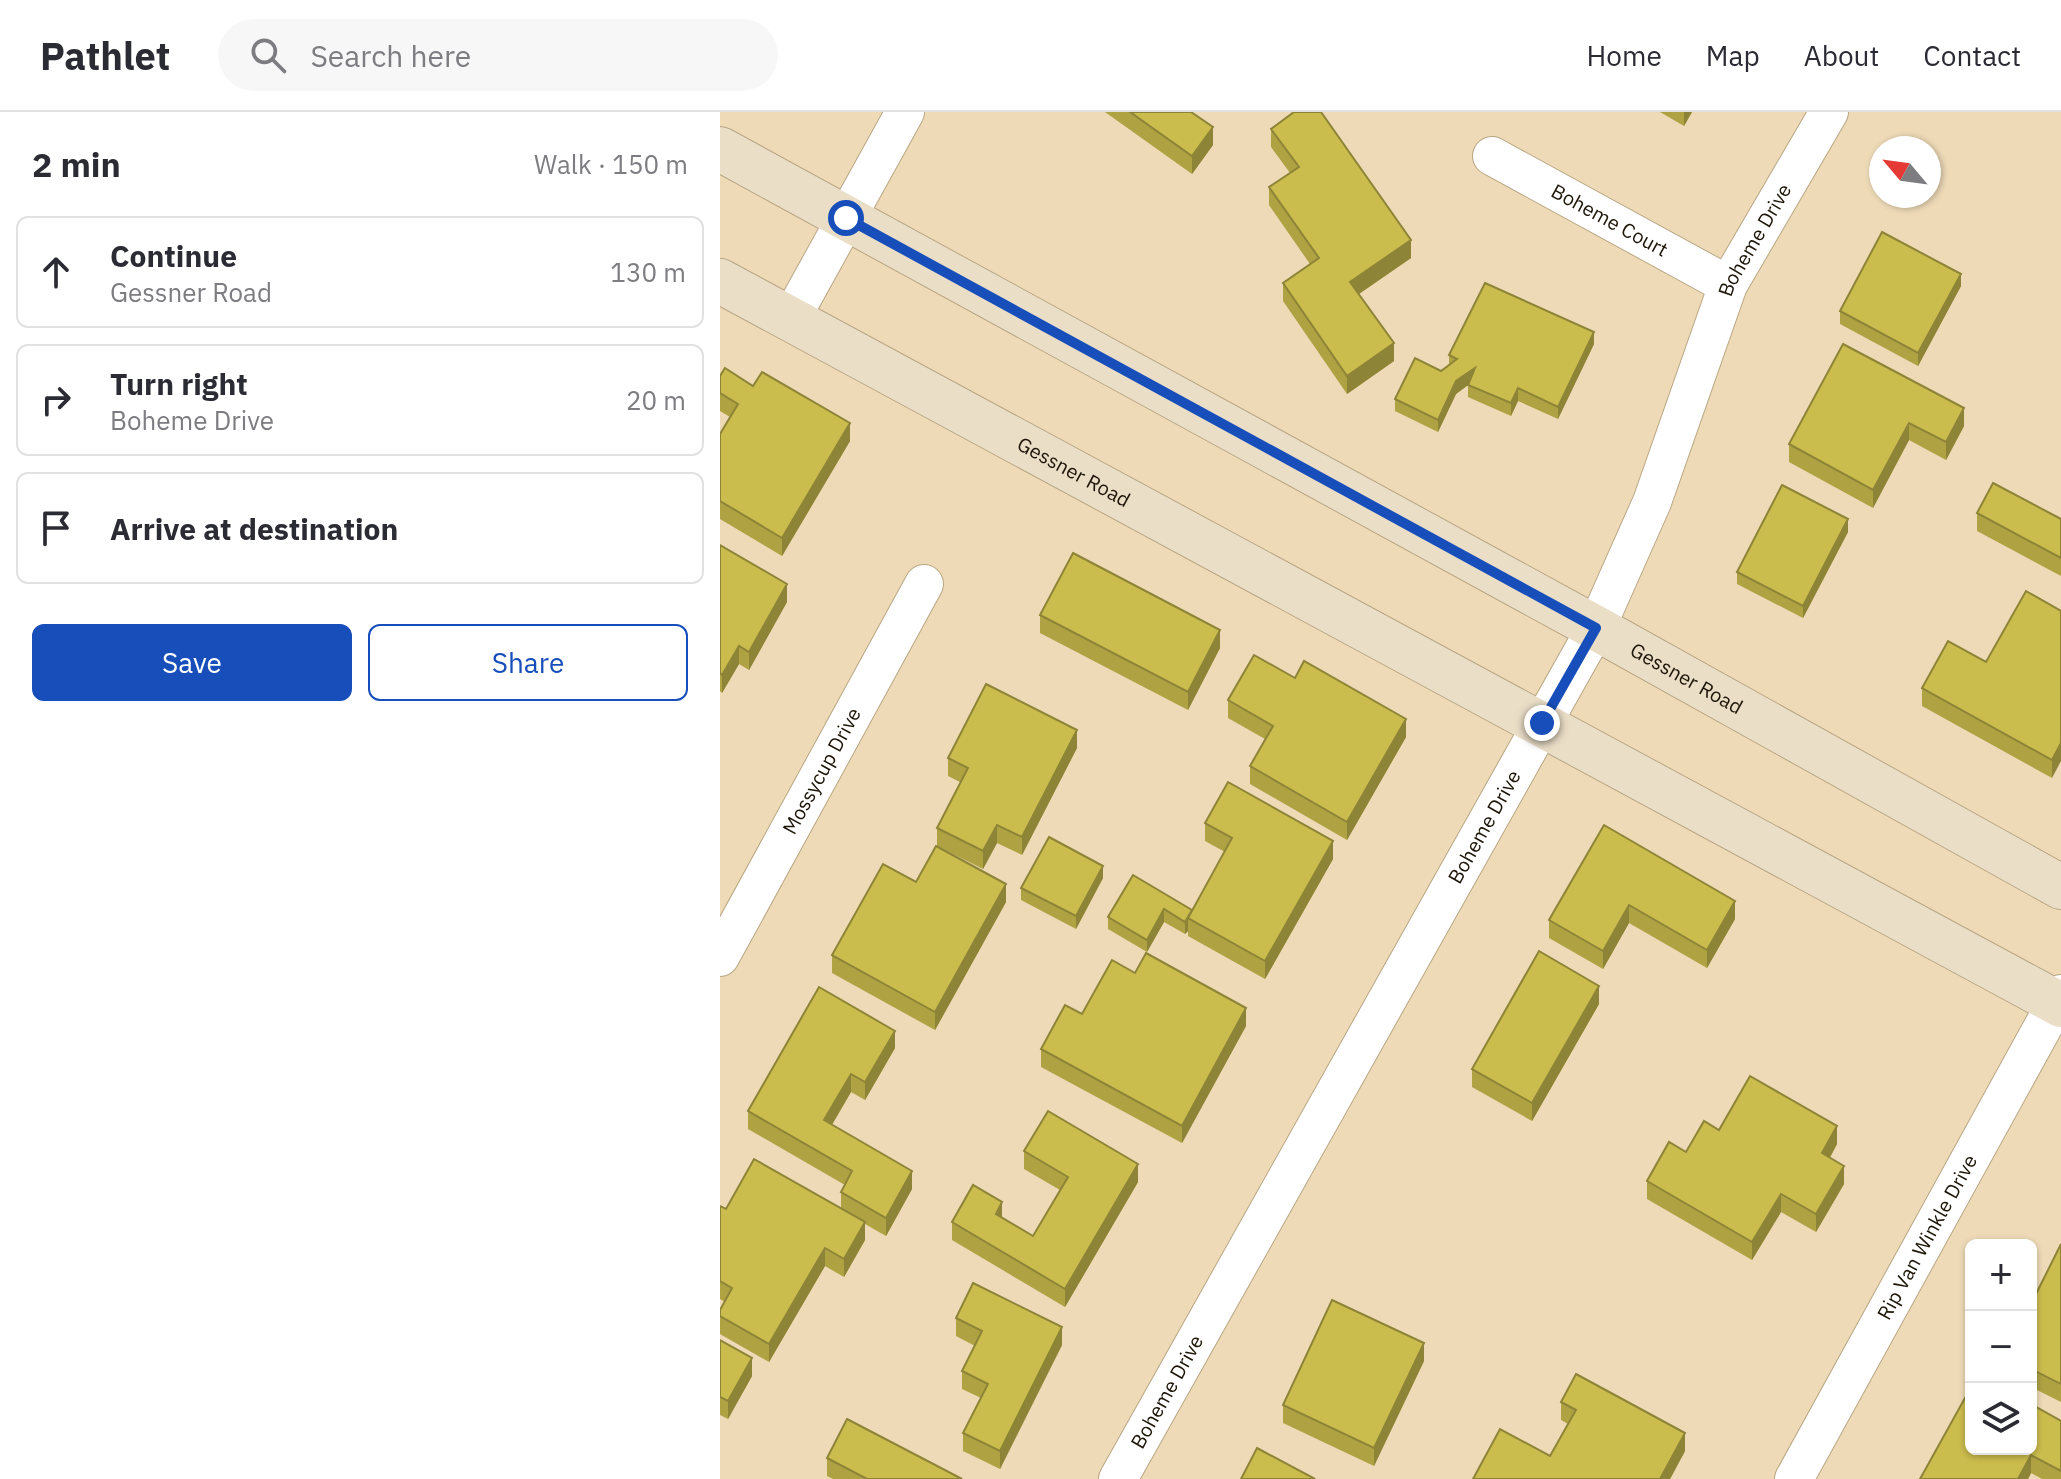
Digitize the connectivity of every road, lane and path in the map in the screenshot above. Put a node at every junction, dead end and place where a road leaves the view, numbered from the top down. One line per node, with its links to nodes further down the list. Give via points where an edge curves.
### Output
1 (905, 112): 5 (street)
2 (1829, 112): 7 (street, Boheme Drive)
3 (720, 149): 5 (main road, Gessner Road)
4 (1492, 156): 7 (street, Boheme Court)
5 (846, 218): 8 (street); 10 (main road, Gessner Road)
6 (720, 281): 8 (main road, Gessner Road)
7 (1728, 285): 10 (street, Boheme Drive, via 1652,502)
8 (790, 320): 11 (main road, Gessner Road)
9 (924, 584): 13 (street, Mossycup Drive)
10 (1596, 628): 11 (street, Boheme Drive); 12 (main road, Gessner Road)
11 (1542, 723): 14 (main road, Gessner Road); 15 (street, Boheme Drive)
12 (2061, 887)
13 (720, 957)
14 (2059, 1000): 16 (street, Rip Van Winkle Drive)
15 (1118, 1479)
16 (1794, 1479)

